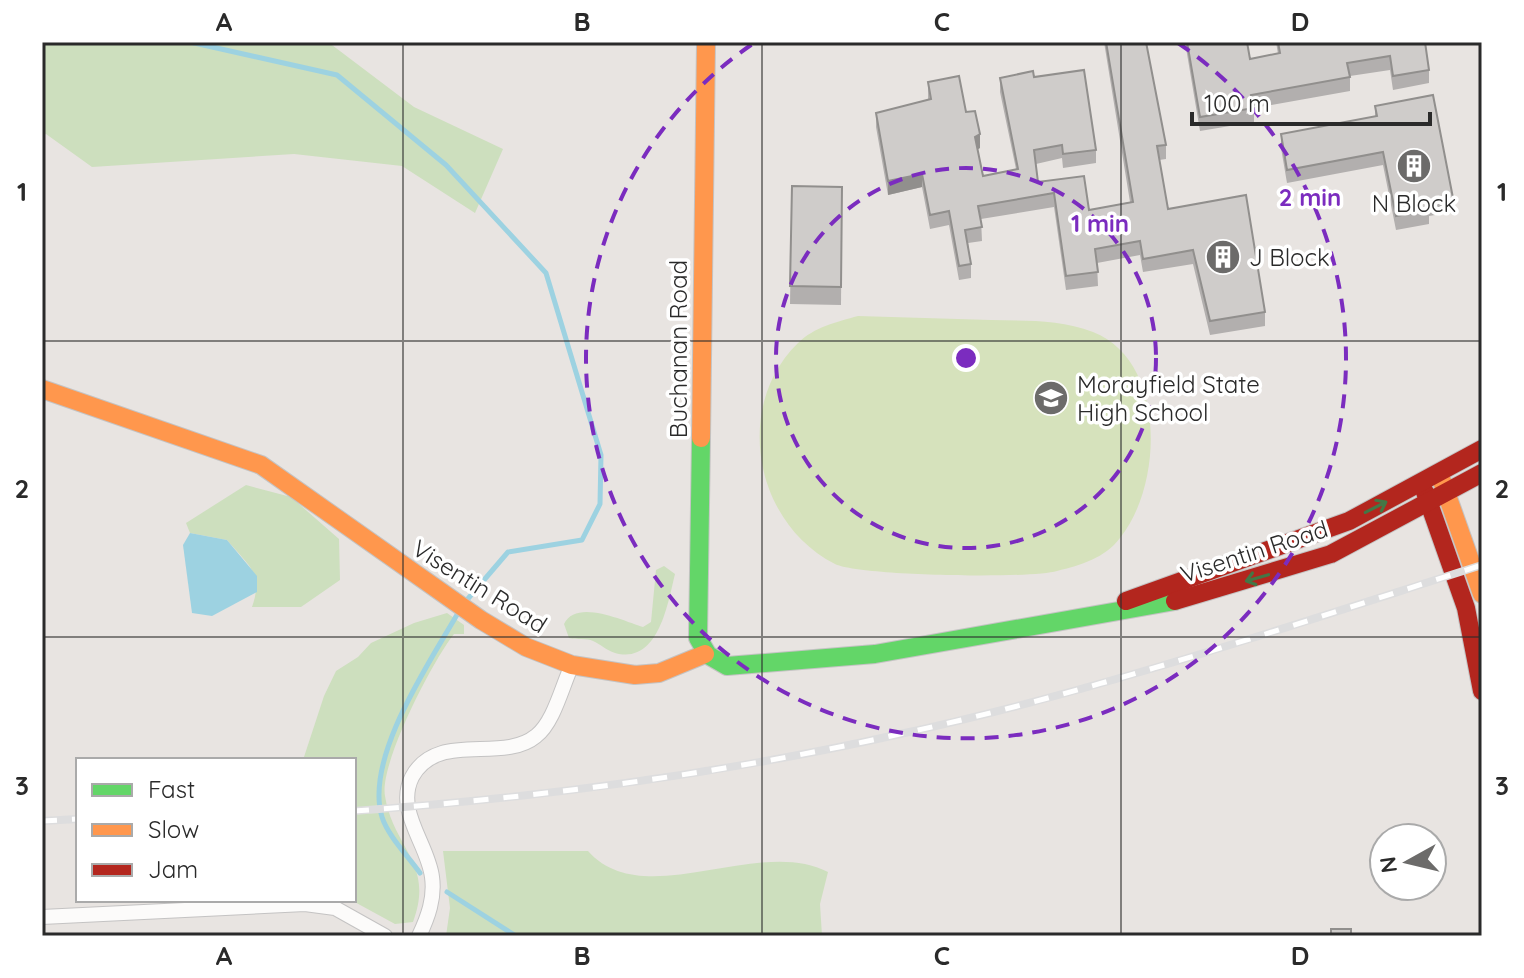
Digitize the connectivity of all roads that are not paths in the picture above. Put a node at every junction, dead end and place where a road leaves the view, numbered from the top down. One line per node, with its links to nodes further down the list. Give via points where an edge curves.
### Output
1 (706, 42): 9 (main road, Buchanan Road, via 698,638)
2 (42, 389): 10 (main road, Visentin Road, via 261,465 481,620 526,647)
3 (1482, 449): 5 (main road, Visentin Road)
4 (1482, 473): 6 (main road, Visentin Road)
5 (1430, 478): 6 (main road); 8 (main road, Visentin Road, one-way to 5, via 1129,599 1349,521)
6 (1438, 497): 7 (main road); 8 (main road, Visentin Road, one-way to 8, via 1305,564 1180,600); 11 (main road)
7 (1482, 594)
8 (1112, 610): 9 (main road, Visentin Road, via 862,656 734,668)
9 (705, 654): 10 (main road, Visentin Road, via 659,673 635,675)
10 (572, 665): 14 (street, via 535,737 514,745 442,753 412,777 408,807 433,880 429,913)
11 (1482, 691)
12 (42, 917): 13 (street, via 305,904 335,908)
13 (385, 936)
14 (419, 936)

